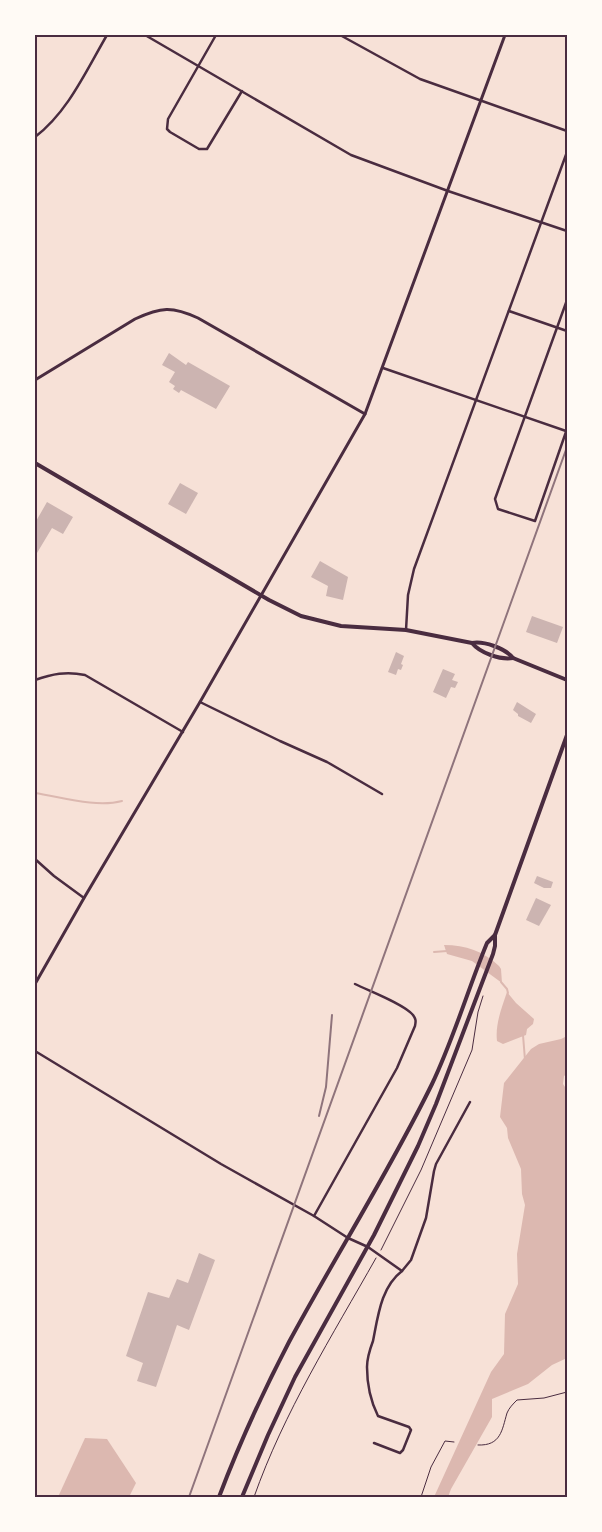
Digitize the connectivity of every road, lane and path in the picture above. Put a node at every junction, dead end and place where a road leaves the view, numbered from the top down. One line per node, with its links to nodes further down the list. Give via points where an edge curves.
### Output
1 (107, 35): 10 (street, via 65,106)
2 (145, 35): 6 (street)
3 (216, 35): 6 (street)
4 (340, 35): 8 (street, via 420,79)
5 (505, 35): 8 (street)
6 (199, 66): 7 (street); 7 (street, via 166,124 170,132 199,149 208,149)
7 (242, 91): 12 (street, via 351,155)
8 (480, 101): 9 (street); 12 (street)
9 (567, 131)
10 (35, 137)
11 (567, 152): 13 (street)
12 (448, 191): 13 (street); 19 (street)
13 (541, 222): 14 (street); 16 (street)
14 (567, 231)
15 (567, 300): 17 (street)
16 (509, 311): 17 (street); 21 (street)
17 (557, 328): 18 (street); 23 (street)
18 (567, 331)
19 (383, 368): 21 (street); 22 (street)
20 (35, 380): 22 (street, via 135,319 151,312 181,310)
21 (476, 399): 23 (street); 27 (street, via 414,569 408,595)
22 (365, 414): 26 (street)
23 (525, 416): 24 (street); 24 (street, via 495,499 498,509 535,521)
24 (567, 430)
25 (35, 463): 26 (main road)
26 (261, 595): 27 (main road, via 300,616 341,626); 32 (street)
27 (406, 630): 28 (main road)
28 (472, 643): 29 (main road, via 479,642 509,653); 29 (main road, via 477,649 492,655)
29 (513, 658): 31 (main road)
30 (35, 680): 33 (street, via 71,672 85,675)
31 (567, 680)
32 (200, 702): 33 (street); 35 (street, via 327,762)
33 (183, 732): 37 (street)
34 (567, 736): 38 (main road)
35 (382, 794)
36 (35, 859): 37 (street)
37 (84, 898): 39 (street)
38 (495, 935): 44 (main road, via 487,943 433,1082); 45 (main road, via 495,946 479,992 422,1138)
39 (35, 984)
40 (355, 984): 43 (street, via 405,1008 416,1020 397,1068)
41 (35, 1051): 43 (street, via 229,1169)
42 (470, 1102): 46 (street, via 436,1164 426,1218 412,1260)
43 (314, 1216): 44 (street)
44 (348, 1238): 45 (street); 51 (main road, via 272,1376)
45 (368, 1247): 46 (street); 52 (main road, via 299,1370)
46 (402, 1271): 49 (street, via 382,1300 367,1368 378,1416 411,1430 400,1453)
47 (567, 1392): 50 (path, via 517,1400 508,1411 504,1428 495,1442)
48 (454, 1442): 53 (path, via 446,1441 431,1467)
49 (374, 1443)
50 (478, 1445)
51 (219, 1497)
52 (242, 1497)
53 (421, 1497)

